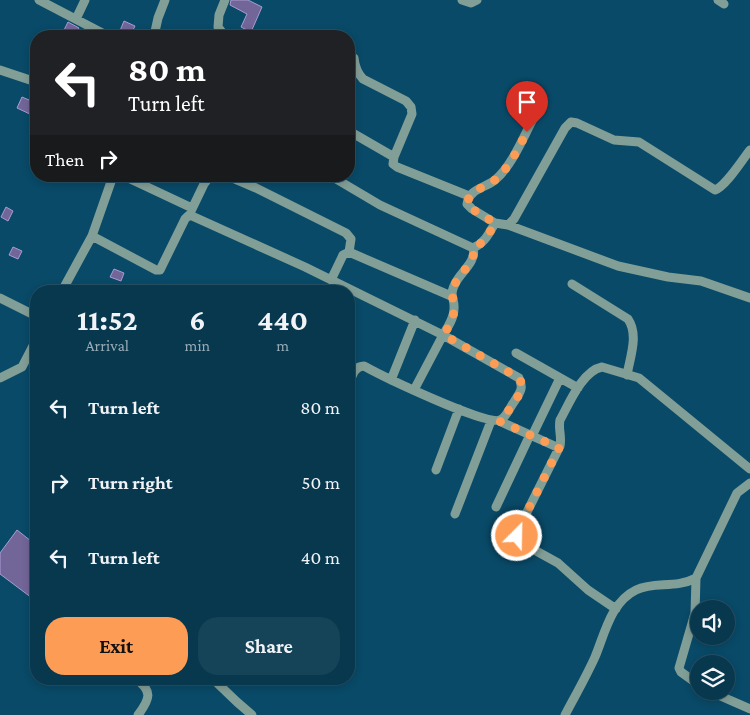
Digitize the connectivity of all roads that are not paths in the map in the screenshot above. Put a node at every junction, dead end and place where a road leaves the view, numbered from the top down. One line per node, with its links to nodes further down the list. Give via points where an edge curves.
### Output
1 (39, 0): 7 (street)
2 (85, 0): 7 (street)
3 (165, 0): 9 (street)
4 (225, 0): 10 (street, via 219,15)
5 (462, 0): 6 (street, via 471,3)
6 (477, 0)
7 (76, 19): 8 (street)
8 (97, 30)
9 (155, 30)
10 (220, 30)
11 (355, 69): 17 (street, via 358,75 406,101 411,107 412,114)
12 (0, 70): 13 (street)
13 (30, 80)
14 (534, 117): 23 (street, via 502,173)
15 (355, 134): 17 (street)
16 (750, 150): 27 (street, via 715,190 639,142 614,140 572,122 565,128)
17 (394, 157): 23 (street, via 393,164 397,167)
18 (111, 182): 28 (street)
19 (137, 182): 24 (street)
20 (207, 182): 24 (street)
21 (242, 182): 30 (street, via 346,233 351,239)
22 (341, 182): 29 (street, via 380,205)
23 (469, 196): 26 (street, via 467,204)
24 (192, 208): 25 (street)
25 (188, 216): 28 (street, via 160,270); 31 (street)
26 (495, 223): 27 (street); 29 (street, via 486,239)
27 (508, 225): 38 (street, via 618,266 701,282)
28 (92, 236): 33 (street)
29 (473, 248): 36 (street, via 474,256 455,283)
30 (349, 252): 31 (street, via 343,255); 36 (street)
31 (331, 280): 34 (street)
32 (572, 284): 45 (street, via 628,319 632,325 634,334)
33 (65, 285)
34 (342, 285)
35 (355, 291): 40 (street)
36 (451, 296): 41 (street, via 453,317)
37 (0, 298): 39 (street)
38 (750, 298)
39 (30, 313)
40 (415, 320): 41 (street); 48 (street)
41 (444, 335): 50 (street); 52 (street, via 519,378 520,392 503,418)
42 (30, 352): 46 (street, via 22,367)
43 (516, 353): 47 (street)
44 (355, 371): 48 (street, via 364,366)
45 (627, 374): 49 (street, via 595,368); 55 (street, via 639,378)
46 (0, 378)
47 (560, 378): 49 (street); 53 (street)
48 (391, 380): 50 (street)
49 (578, 388): 54 (street, via 560,420 558,427 562,437)
50 (414, 390): 51 (street)
51 (459, 409): 52 (street); 56 (street)
52 (495, 421): 53 (street); 59 (street)
53 (531, 435): 54 (street); 58 (street)
54 (559, 448): 61 (street, via 517,536 520,542 558,563 588,590)
55 (750, 469)
56 (436, 470)
57 (750, 483): 60 (street, via 737,493)
58 (496, 507)
59 (455, 514)
60 (696, 578): 61 (street, via 684,584 645,587 625,598); 62 (street, via 695,613 678,668)
61 (616, 609): 69 (street, via 584,680)
62 (690, 678)
63 (145, 685): 67 (street, via 147,703)
64 (219, 685): 68 (street)
65 (730, 700): 66 (street)
66 (750, 709)
67 (138, 715)
68 (252, 715)
69 (564, 715)

